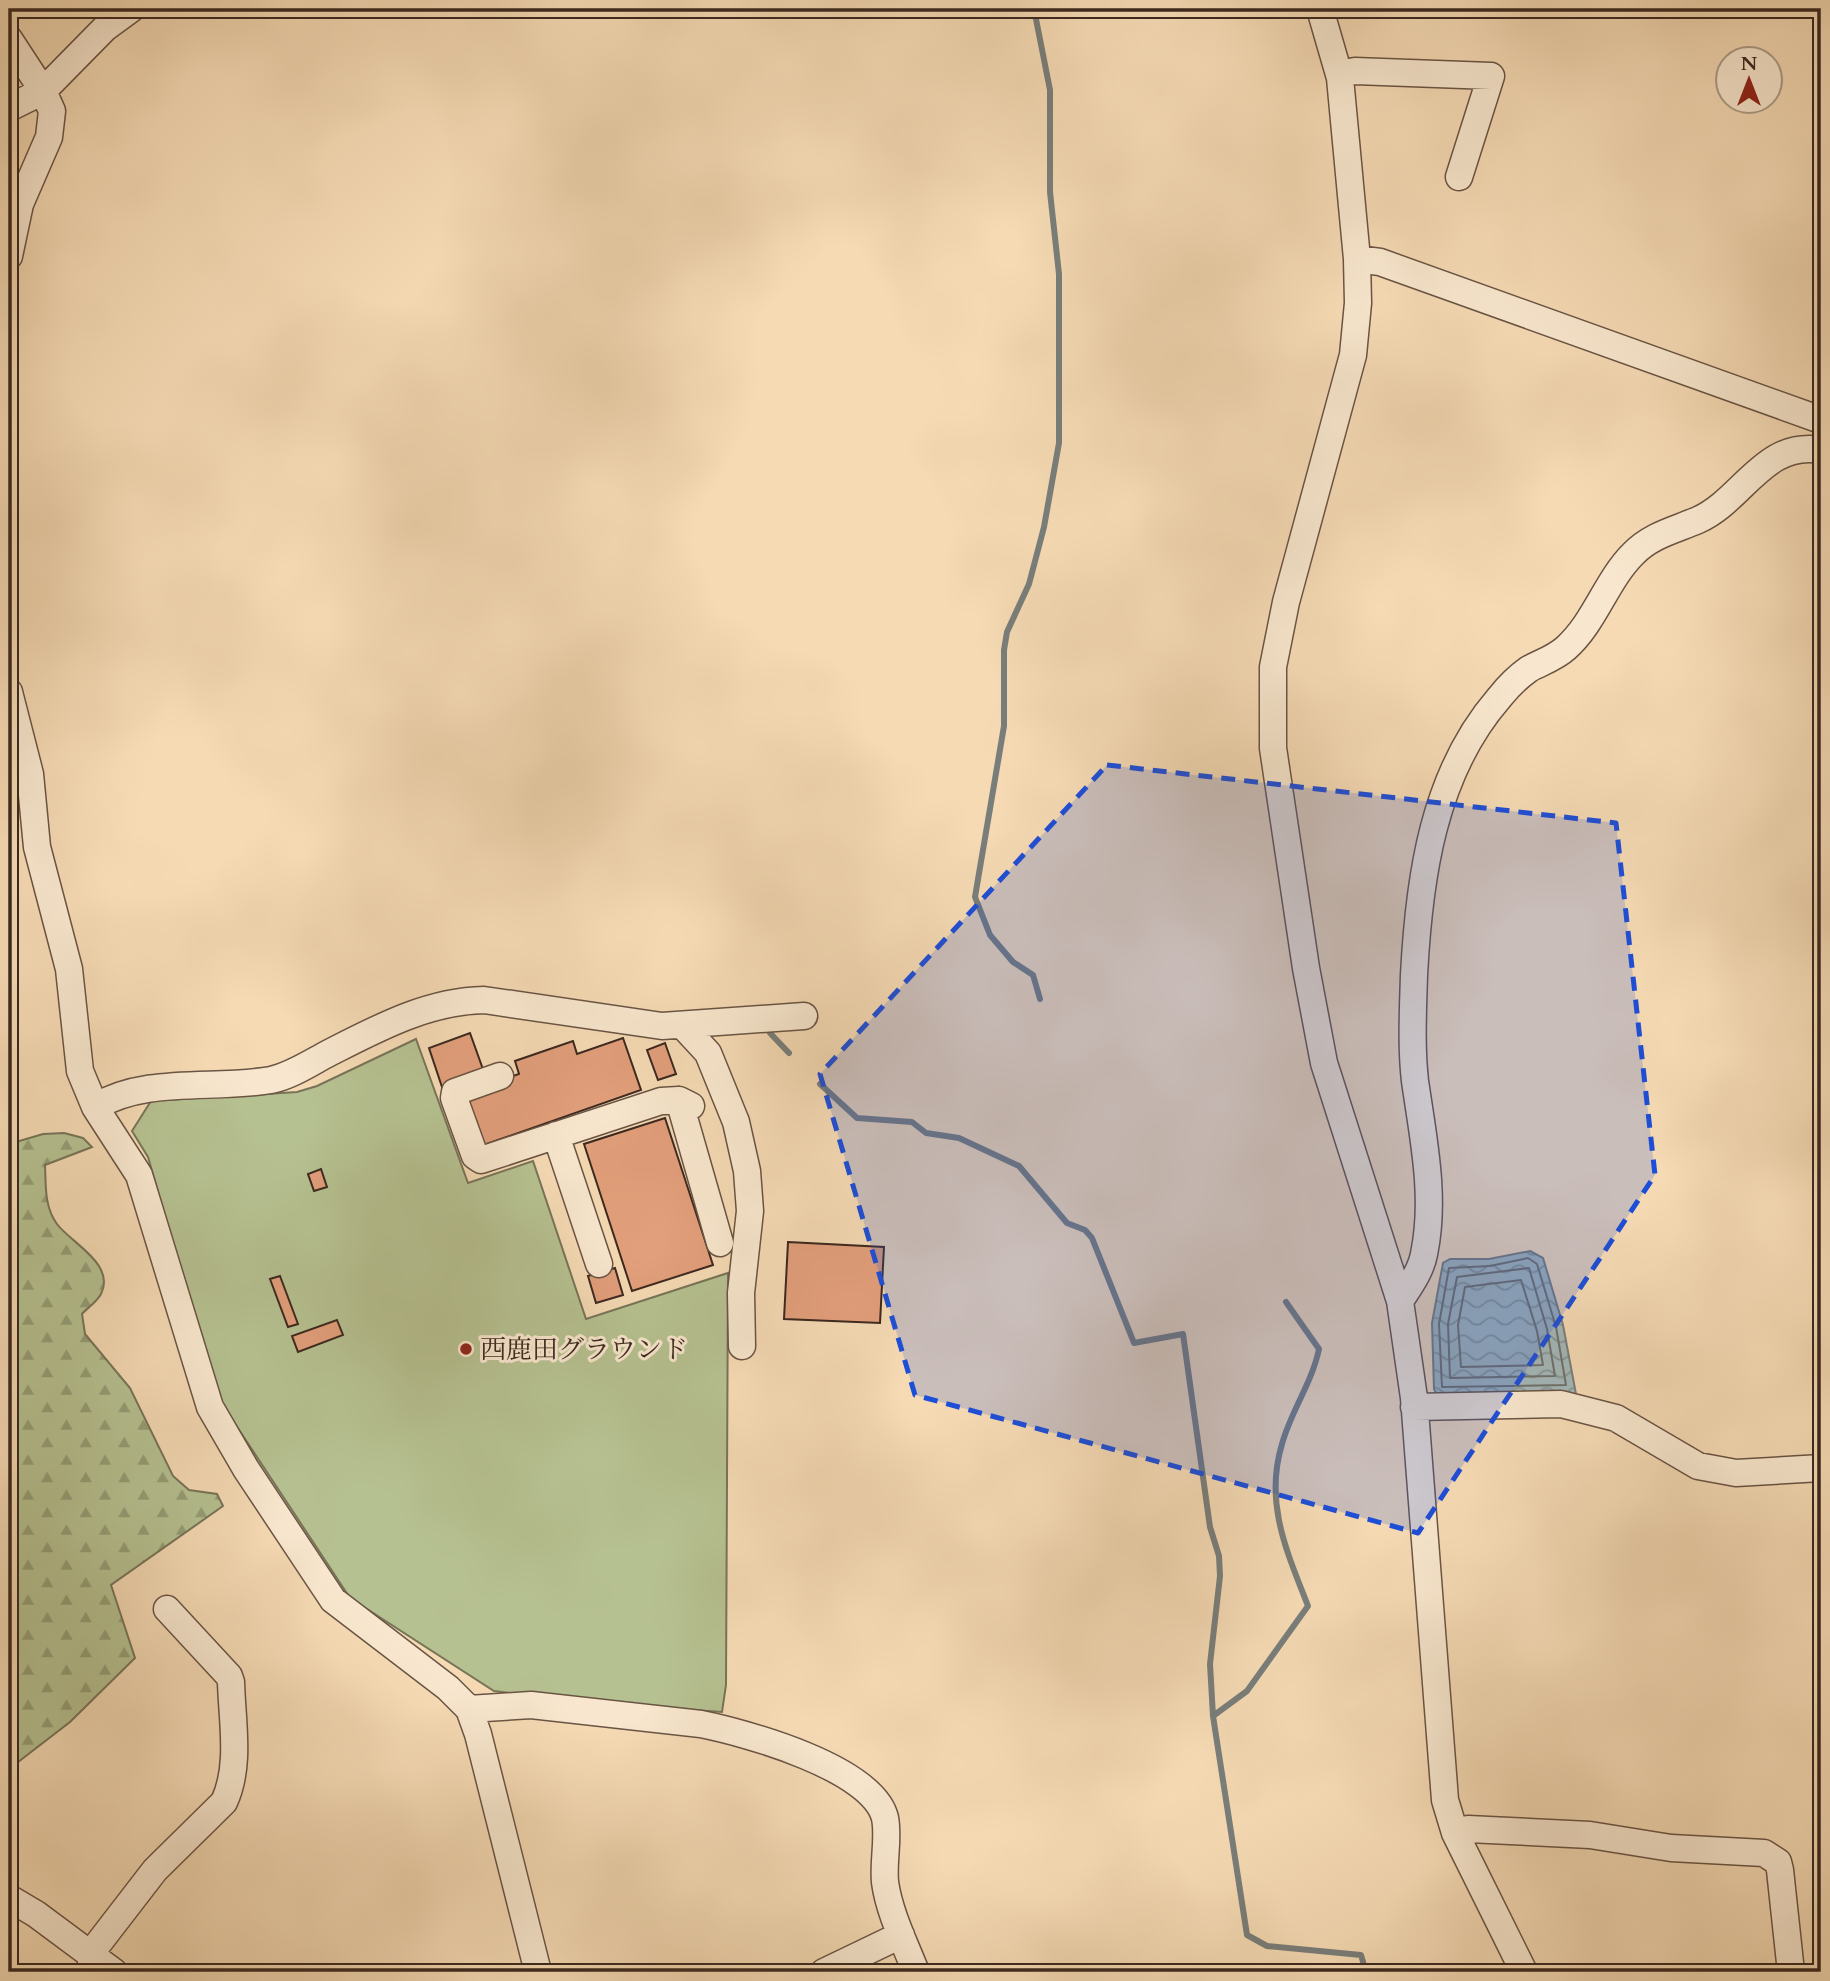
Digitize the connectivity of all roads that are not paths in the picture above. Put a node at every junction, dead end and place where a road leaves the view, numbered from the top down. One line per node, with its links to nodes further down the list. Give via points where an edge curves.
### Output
1 (131, 9): 5 (street, via 105,28)
2 (1321, 9): 4 (street)
3 (9, 39): 5 (street)
4 (1339, 74): 7 (street, via 1491,76); 9 (street)
5 (43, 91): 6 (street); 8 (street, via 51,104 52,126 20,204)
6 (9, 108)
7 (1459, 177)
8 (9, 256)
9 (1357, 259): 10 (street, via 1380,262); 20 (street, via 1353,355 1286,602 1273,667 1273,748 1324,1063)
10 (1821, 420)
11 (1821, 450): 20 (street, via 1798,449 1771,458 1701,519 1660,534 1633,554 1581,632 1556,656 1527,670 1500,696 1476,726 1455,767 1436,817 1418,910 1413,1063 1428,1172 1427,1224 1424,1256)
12 (9, 692): 16 (street, via 30,774 37,847 69,969 80,1071)
13 (804, 1016): 14 (street)
14 (683, 1026): 16 (street, via 635,1024 464,1000 412,1014 274,1079 129,1091); 21 (street, via 708,1053 736,1122 747,1171 750,1211 741,1293)
15 (500, 1076): 17 (street, via 455,1091 475,1156 481,1160)
16 (95, 1107): 25 (street, via 139,1175 210,1407 246,1469 333,1600)
17 (556, 1135): 18 (street, via 661,1101 685,1103); 19 (street, via 598,1226)
18 (720, 1242)
19 (599, 1264)
20 (1399, 1301): 22 (street)
21 (742, 1346)
22 (1414, 1407): 23 (street, via 1561,1404 1616,1418 1698,1466 1736,1473); 26 (street, via 1445,1800)
23 (1821, 1468)
24 (167, 1609): 29 (street, via 229,1676 231,1788 224,1802 155,1870)
25 (469, 1709): 28 (street, via 531,1704 701,1724 821,1762 871,1793 880,1807 885,1818 886,1884); 31 (street)
26 (1455, 1833): 34 (street); 35 (street, via 1468,1829 1590,1835 1671,1849 1764,1853 1778,1862 1780,1870)
27 (9, 1898): 29 (street)
28 (901, 1935): 32 (street); 33 (street)
29 (91, 1963): 30 (street)
30 (114, 1972)
31 (538, 1972)
32 (824, 1972)
33 (916, 1972)
34 (1524, 1972)
35 (1791, 1972)

